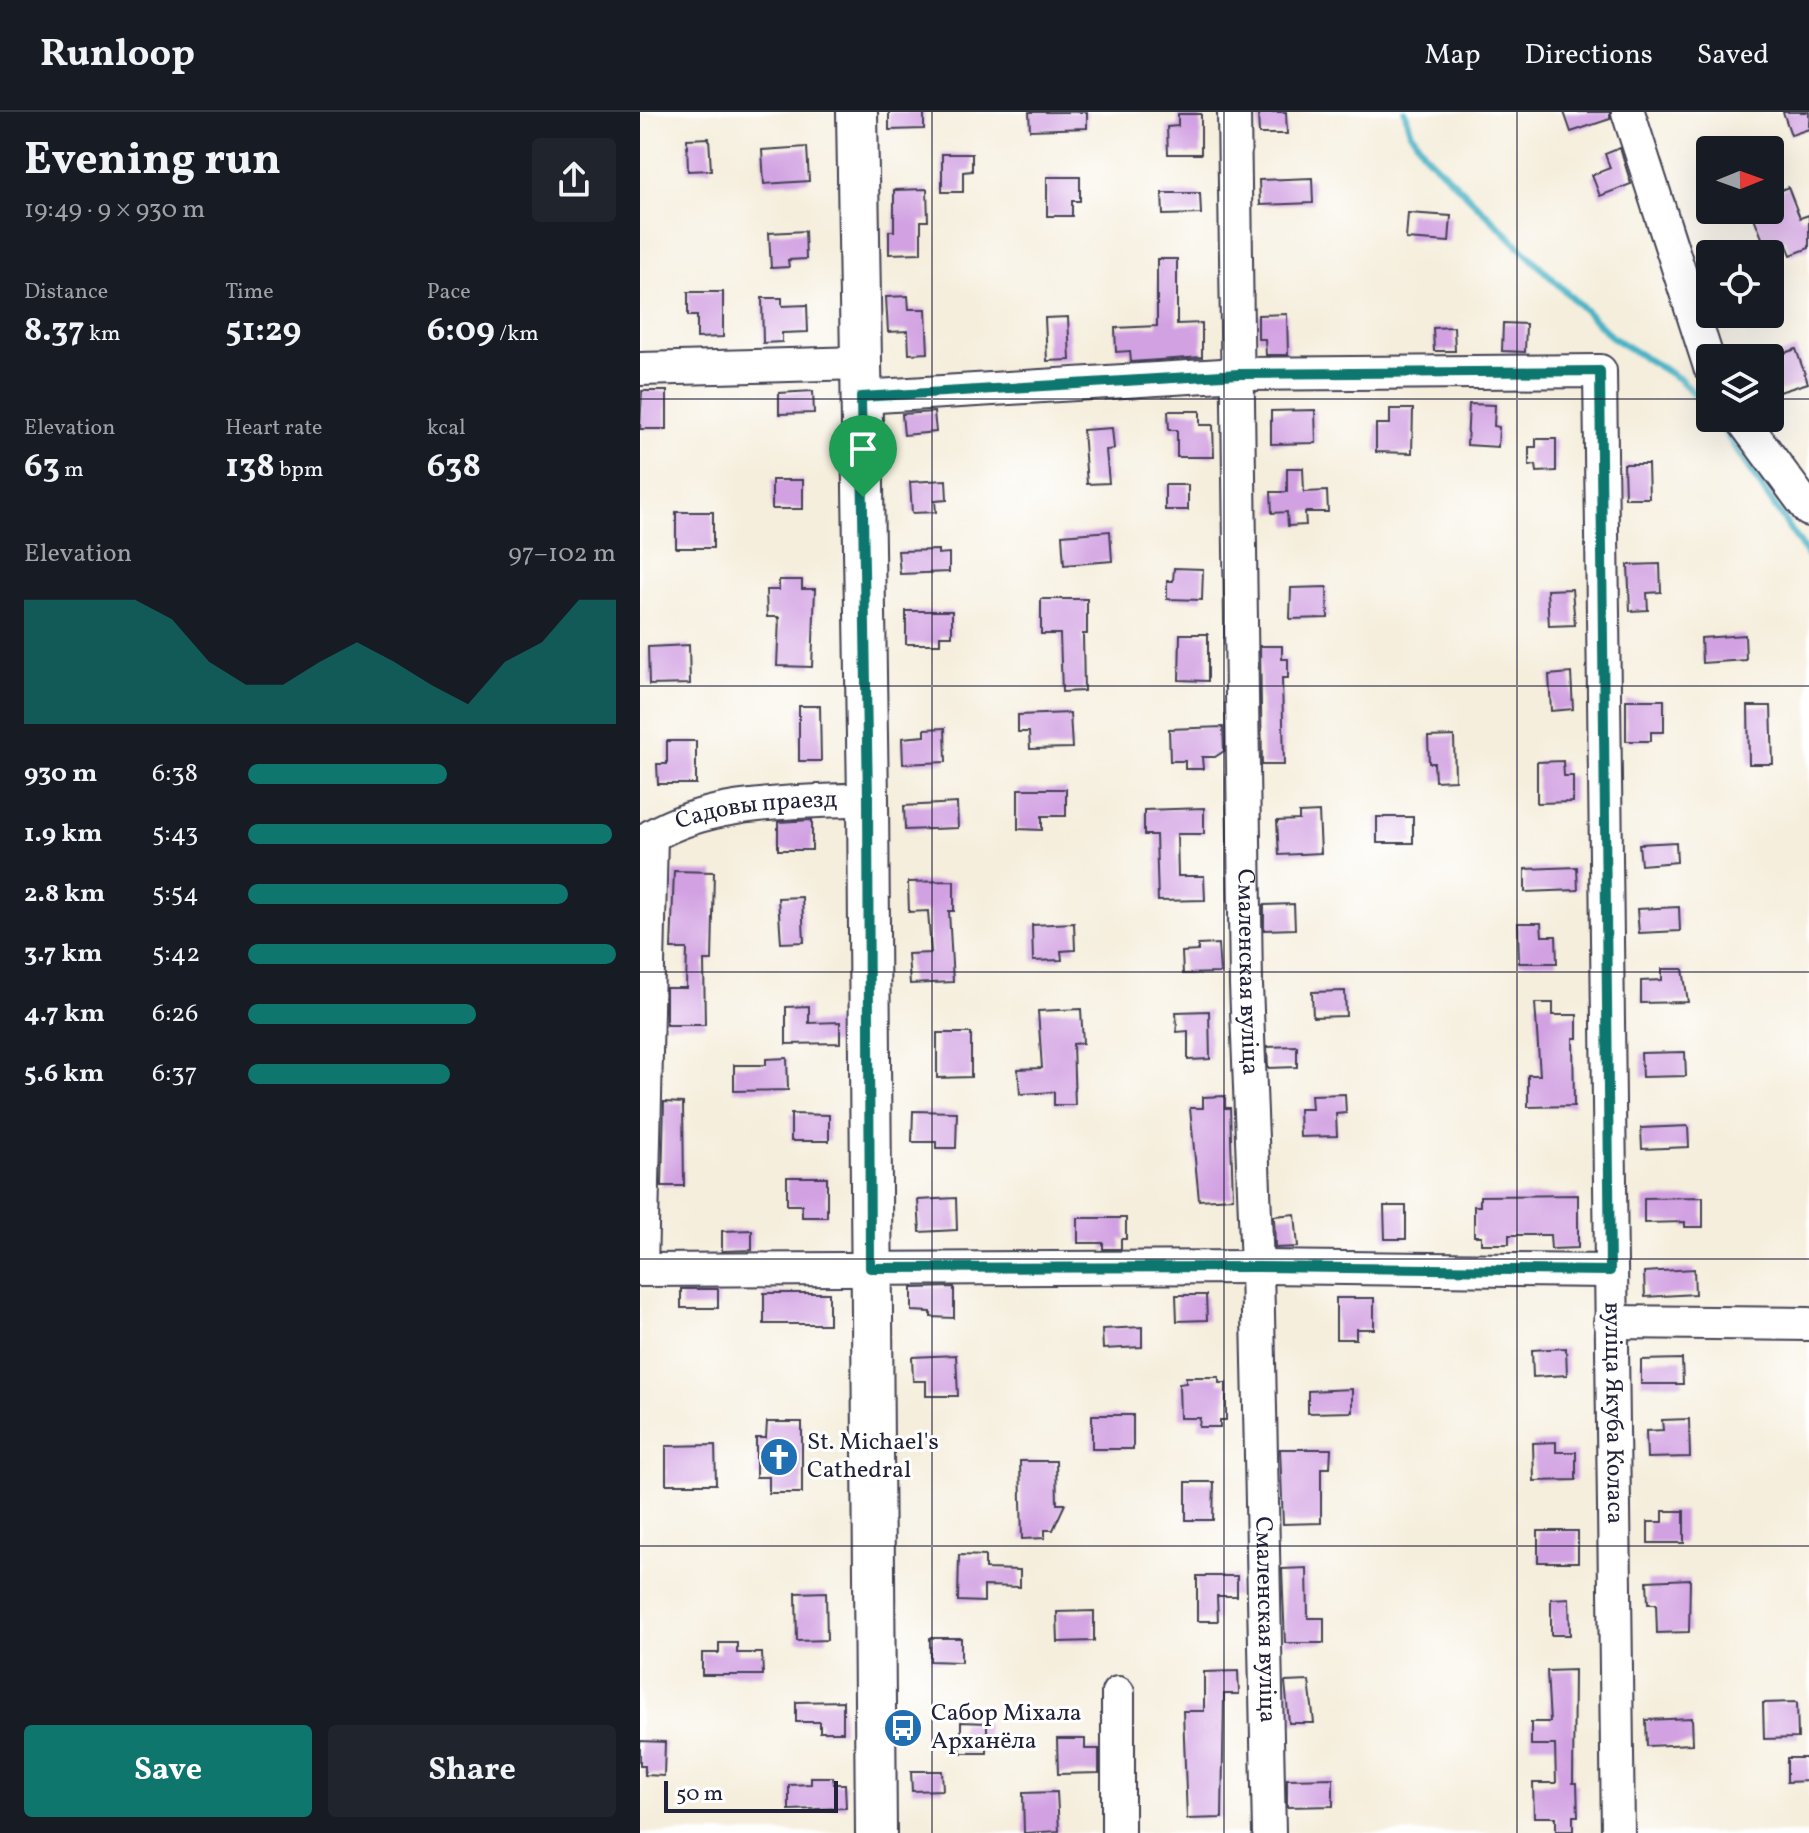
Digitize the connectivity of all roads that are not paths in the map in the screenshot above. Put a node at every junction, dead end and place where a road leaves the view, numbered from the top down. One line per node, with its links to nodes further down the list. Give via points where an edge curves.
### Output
1 (857, 112): 7 (main road)
2 (1234, 112): 6 (street, Смаленская вуліца)
3 (1628, 112): 4 (street)
4 (1703, 344)
5 (640, 369): 7 (street)
6 (1239, 374): 7 (street); 11 (street, Смаленская вуліца, via 1246,985); 14 (street, вуліца Якуба Коласа, via 1600,371)
7 (861, 380): 10 (main road)
8 (1751, 432): 9 (street)
9 (1809, 510)
10 (868, 799): 12 (main road); 13 (street, Садовы праезд, via 754,805 672,824 651,836)
11 (1257, 1267): 12 (street); 14 (street); 20 (street, Смаленская вуліца)
12 (870, 1268): 13 (street); 18 (main road)
13 (640, 1270)
14 (1610, 1271): 15 (street, вуліца Якуба Коласа)
15 (1610, 1322): 16 (street); 21 (street, вуліца Якуба Коласа)
16 (1809, 1324)
17 (1118, 1693): 19 (street)
18 (876, 1833)
19 (1118, 1833)
20 (1269, 1833)
21 (1618, 1833)

